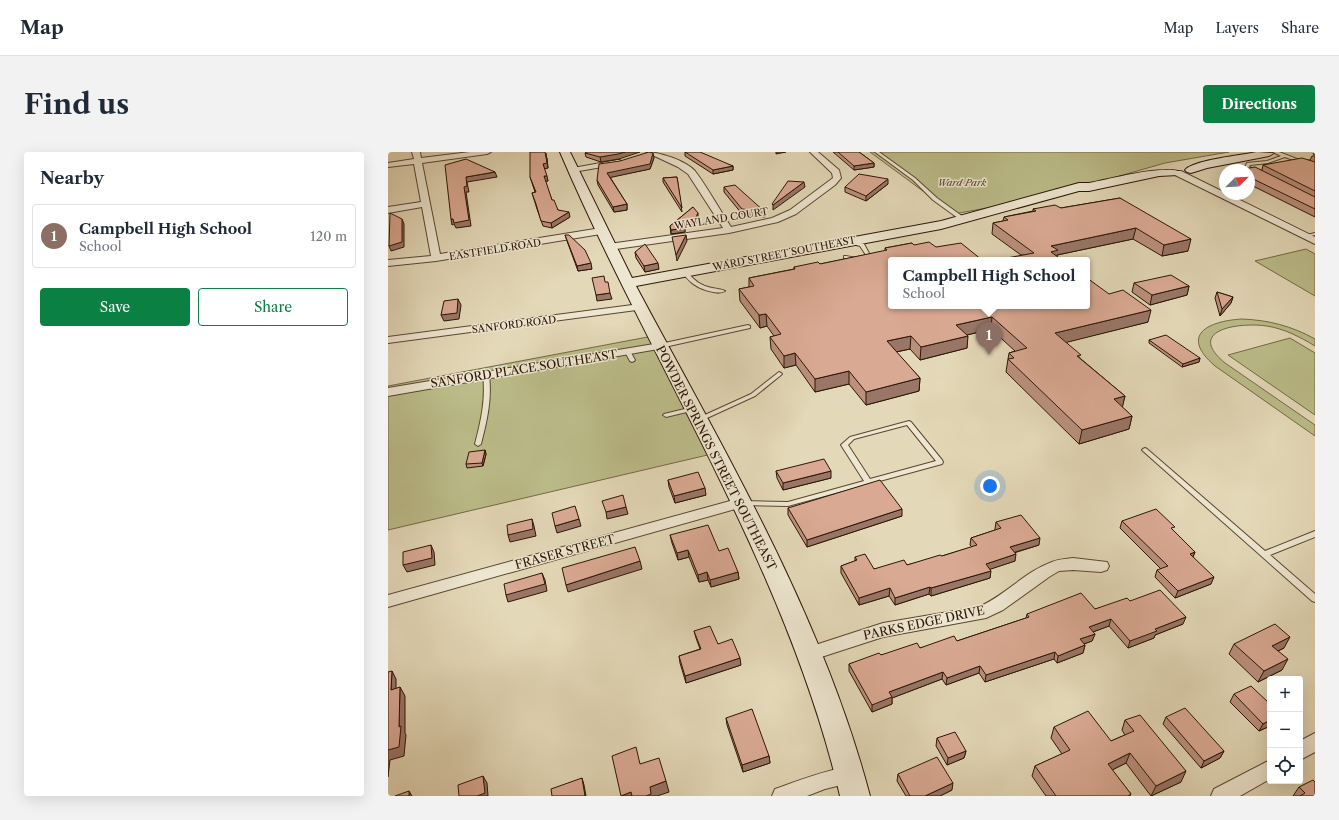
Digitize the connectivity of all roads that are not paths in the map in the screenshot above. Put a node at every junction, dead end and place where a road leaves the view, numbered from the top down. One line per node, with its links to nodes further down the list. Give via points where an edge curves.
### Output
1 (488, 152): 9 (street)
2 (565, 152): 14 (street, POWDER SPRINGS STREET SOUTHEAST)
3 (814, 152): 24 (street, WAYLAND COURT, via 836,172 837,178 832,183 785,216 763,224)
4 (877, 152): 23 (lane)
5 (1255, 152): 15 (street, WARD STREET SOUTHEAST, via 1198,162)
6 (1269, 152): 16 (street, WARD STREET SOUTHEAST)
7 (1275, 152): 10 (lane)
8 (647, 153): 24 (street, via 681,165 691,172)
9 (417, 156): 12 (street); 21 (street)
10 (1284, 156): 13 (lane); 17 (lane, via 1268,162 1248,164 1247,167)
11 (624, 160): 14 (street)
12 (388, 165)
13 (1315, 167)
14 (572, 170): 25 (street, POWDER SPRINGS STREET SOUTHEAST)
15 (1177, 170): 16 (street, WARD STREET SOUTHEAST); 19 (street, WARD STREET SOUTHEAST); 19 (street, WARD STREET SOUTHEAST, via 1168,163 1152,170 1081,184); 26 (street)
16 (1191, 170): 18 (street)
17 (1260, 174)
18 (1219, 186)
19 (1079, 187): 23 (street, WARD STREET SOUTHEAST)
20 (1245, 200): 26 (street)
21 (426, 204): 22 (street); 30 (street)
22 (388, 210)
23 (964, 220): 27 (street, WARD STREET SOUTHEAST, via 941,225 939,228)
24 (729, 230): 28 (street, WAYLAND COURT)
25 (601, 231): 28 (street, POWDER SPRINGS STREET SOUTHEAST); 30 (street, EASTFIELD ROAD)
26 (1312, 236)
27 (853, 243): 31 (lane, via 862,245 868,255); 34 (street, WARD STREET SOUTHEAST)
28 (609, 247): 35 (street, POWDER SPRINGS STREET SOUTHEAST)
29 (846, 257): 31 (lane)
30 (436, 258): 32 (street, EASTFIELD ROAD)
31 (859, 260): 33 (lane)
32 (388, 263)
33 (852, 266)
34 (687, 275): 35 (street, WARD STREET SOUTHEAST); 36 (lane, via 697,286)
35 (629, 286): 37 (street, POWDER SPRINGS STREET SOUTHEAST)
36 (722, 291)
37 (640, 307): 39 (street, SANFORD ROAD); 40 (street, POWDER SPRINGS STREET SOUTHEAST)
38 (748, 327): 40 (lane)
39 (388, 340)
40 (660, 346): 42 (street, SANFORD PLACE SOUTHEAST, via 630,356); 44 (street, POWDER SPRINGS STREET SOUTHEAST)
41 (779, 374): 44 (lane, via 753,394 712,414)
42 (486, 375): 43 (street, SANFORD PLACE SOUTHEAST); 46 (lane, via 488,393)
43 (388, 392)
44 (696, 414): 45 (lane); 49 (street, POWDER SPRINGS STREET SOUTHEAST)
45 (666, 415)
46 (478, 444)
47 (1145, 450): 51 (lane)
48 (868, 482): 48 (lane, via 904,472 940,462 909,423 852,438 844,445); 49 (lane, via 788,504)
49 (741, 503): 54 (street, FRASER STREET); 55 (street, POWDER SPRINGS STREET SOUTHEAST)
50 (1315, 534): 51 (lane)
51 (1264, 554): 53 (lane)
52 (1101, 566): 55 (street, PARKS EDGE DRIVE, via 1056,566 1042,573 997,606 980,613 883,630)
53 (1315, 599)
54 (388, 600)
55 (809, 654): 59 (street, POWDER SPRINGS STREET SOUTHEAST)
56 (1315, 742): 57 (street)
57 (1303, 749)
58 (1267, 771): 62 (street)
59 (850, 775): 60 (street, via 825,780); 61 (street, POWDER SPRINGS STREET SOUTHEAST)
60 (782, 796)
61 (855, 796)
62 (1221, 796)

